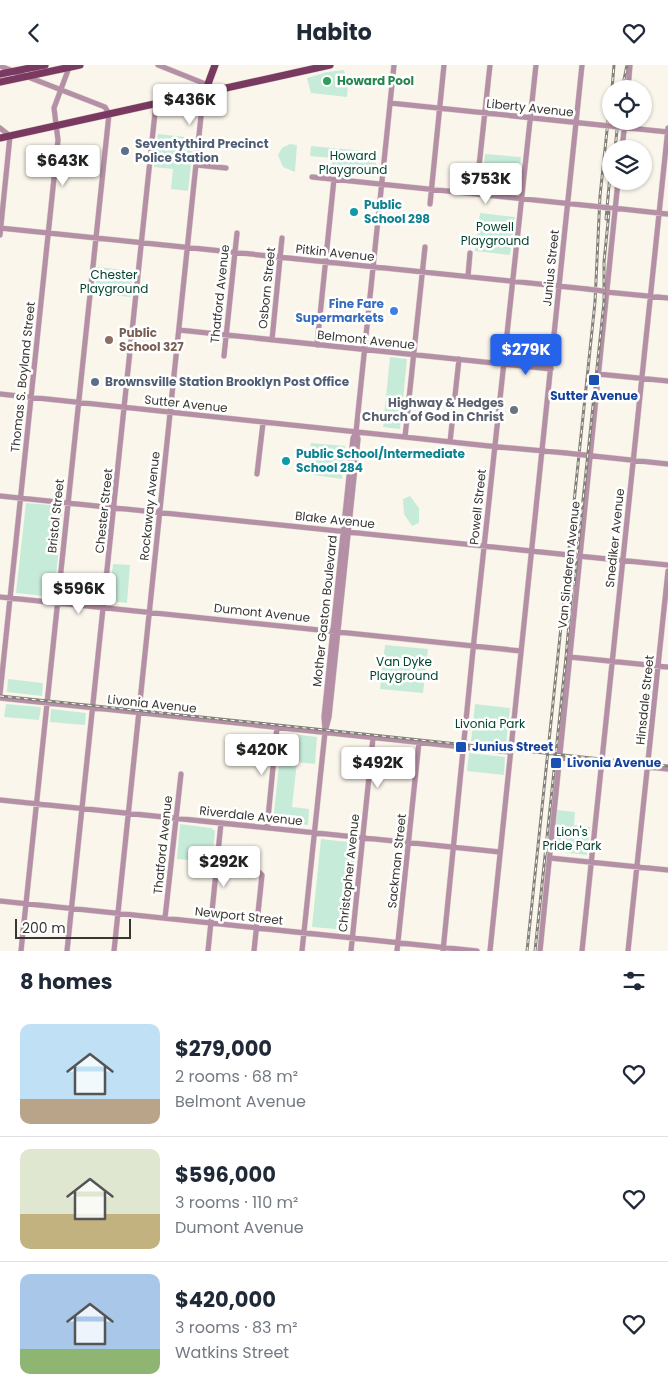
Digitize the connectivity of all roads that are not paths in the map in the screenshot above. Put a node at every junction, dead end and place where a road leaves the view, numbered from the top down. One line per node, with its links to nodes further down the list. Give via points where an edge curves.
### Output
1 (45, 65): 15 (main road)
2 (80, 65): 13 (main road)
3 (158, 65): 20 (street)
4 (216, 65): 20 (main road, Rockaway Avenue)
5 (330, 65): 14 (main road)
6 (394, 65): 23 (street, Mother Gaston Boulevard)
7 (444, 65): 24 (street)
8 (490, 65): 25 (street)
9 (536, 65): 27 (street, Powell Street)
10 (582, 65): 28 (street, Junius Street)
11 (630, 65): 18 (street)
12 (0, 66): 15 (street)
13 (69, 66): 17 (main road); 21 (street, Thomas S. Boyland Street)
14 (312, 67): 20 (main road, via 218,89)
15 (14, 71): 16 (main road); 17 (street)
16 (0, 73)
17 (27, 76): 19 (main road); 21 (street)
18 (629, 80)
19 (0, 81)
20 (207, 88): 22 (main road); 37 (street, Rockaway Avenue, via 203,97)
21 (60, 89): 26 (street, via 105,107); 29 (street, Thomas S. Boyland Street, via 54,108)
22 (156, 103): 26 (main road); 57 (street, Chester Street)
23 (390, 103): 24 (street, Liberty Avenue); 41 (street, Mother Gaston Boulevard)
24 (439, 108): 25 (street, Liberty Avenue); 42 (street)
25 (485, 113): 27 (street, Liberty Avenue); 44 (street)
26 (109, 114): 29 (main road); 55 (street, Bristol Street)
27 (530, 118): 28 (street, Liberty Avenue); 45 (street, Powell Street)
28 (576, 123): 30 (street, Liberty Avenue, bridge); 46 (street, Junius Street)
29 (56, 125): 35 (main road); 52 (street, Thomas S. Boyland Street, via 58,140)
30 (602, 125)
31 (0, 128): 35 (street)
32 (668, 128): 34 (street, Snediker Avenue)
33 (645, 130): 34 (street, Liberty Avenue)
34 (668, 132): 49 (street, Snediker Avenue)
35 (10, 136): 36 (main road); 51 (street)
36 (0, 138)
37 (197, 165): 38 (street); 58 (street, Rockaway Avenue)
38 (226, 168)
39 (312, 177): 40 (street)
40 (334, 179): 41 (street); 63 (street)
41 (382, 184): 42 (street); 64 (street, Mother Gaston Boulevard)
42 (431, 189): 44 (street); 47 (street)
43 (616, 190): 48 (street, Van Sinderen Avenue)
44 (476, 194): 45 (street)
45 (522, 199): 46 (street); 67 (street, Powell Street)
46 (568, 204): 48 (street, bridge); 68 (street, Junius Street)
47 (430, 205)
48 (613, 208): 49 (street); 69 (street, Van Sinderen Avenue)
49 (659, 213): 50 (street); 70 (street, Snediker Avenue)
50 (668, 214)
51 (0, 228): 52 (street, Pitkin Avenue); 54 (street)
52 (48, 233): 55 (street, Pitkin Avenue); 86 (street, Thomas S. Boyland Street)
53 (237, 233): 60 (street, Thatford Avenue)
54 (0, 235)
55 (95, 238): 57 (street, Pitkin Avenue); 87 (street, Bristol Street)
56 (282, 238): 62 (street, Osborn Street)
57 (142, 243): 58 (street, Pitkin Avenue); 88 (street, Chester Street)
58 (188, 247): 60 (street, Pitkin Avenue); 72 (street, Rockaway Avenue)
59 (425, 247): 65 (street)
60 (235, 252): 62 (street, Pitkin Avenue); 73 (street, Thatford Avenue)
61 (470, 253): 66 (street)
62 (280, 257): 63 (street, Pitkin Avenue); 74 (street, Osborn Street)
63 (326, 262): 64 (street, Pitkin Avenue); 75 (street)
64 (374, 267): 65 (street, Pitkin Avenue); 76 (street, Mother Gaston Boulevard)
65 (422, 272): 66 (street, Pitkin Avenue); 77 (street)
66 (468, 276): 67 (street, Pitkin Avenue)
67 (513, 281): 68 (street, Pitkin Avenue); 80 (street, Powell Street)
68 (559, 286): 69 (street, Pitkin Avenue, bridge); 81 (street, Junius Street)
69 (606, 291): 70 (street, Pitkin Avenue); 82 (street, Van Sinderen Avenue)
70 (651, 296): 71 (street, Pitkin Avenue); 83 (street, Snediker Avenue)
71 (668, 298)
72 (179, 330): 73 (street, Belmont Avenue); 89 (street, Rockaway Avenue)
73 (226, 335): 74 (street, Belmont Avenue); 78 (street, Thatford Avenue)
74 (272, 340): 75 (street, Belmont Avenue)
75 (317, 345): 76 (street, Belmont Avenue)
76 (365, 350): 77 (street, Belmont Avenue); 91 (street, Mother Gaston Boulevard)
77 (413, 355): 79 (street, Belmont Avenue); 92 (street)
78 (224, 356)
79 (459, 359): 80 (street, Belmont Avenue); 93 (street)
80 (504, 364): 81 (street, Belmont Avenue); 94 (street, Powell Street)
81 (551, 369): 95 (street, Junius Street)
82 (598, 374): 83 (street); 96 (street, Van Sinderen Avenue)
83 (642, 379): 84 (street); 97 (street, Snediker Avenue)
84 (668, 381)
85 (0, 394): 86 (street, Sutter Avenue)
86 (31, 397): 87 (street, Sutter Avenue); 101 (street, Thomas S. Boyland Street)
87 (78, 402): 88 (street, Sutter Avenue); 102 (street, Bristol Street)
88 (125, 407): 89 (street, Sutter Avenue); 103 (street, Chester Street)
89 (171, 412): 90 (street, Sutter Avenue); 104 (street, Rockaway Avenue)
90 (263, 423): 91 (street, Sutter Avenue); 99 (street)
91 (356, 432): 92 (street, Sutter Avenue); 105 (street, Mother Gaston Boulevard)
92 (405, 437): 93 (street, Sutter Avenue)
93 (450, 442): 94 (street, Sutter Avenue)
94 (495, 446): 95 (street, Sutter Avenue); 106 (street, Powell Street)
95 (542, 451): 96 (street, Sutter Avenue, bridge); 107 (street, Junius Street)
96 (587, 456): 97 (street, Sutter Avenue); 108 (street, Van Sinderen Avenue)
97 (634, 460): 98 (street, Sutter Avenue); 109 (street, Snediker Avenue)
98 (668, 464)
99 (257, 474)
100 (0, 496): 101 (street, Blake Avenue)
101 (20, 498): 102 (street, Blake Avenue); 113 (street, Thomas S. Boyland Street)
102 (68, 503): 103 (street, Blake Avenue); 114 (street, Bristol Street)
103 (114, 508): 104 (street, Blake Avenue); 115 (street, Chester Street)
104 (160, 512): 105 (street, Blake Avenue); 116 (street, Rockaway Avenue)
105 (346, 531): 106 (street, Blake Avenue); 117 (street, Mother Gaston Boulevard)
106 (484, 546): 107 (street, Blake Avenue); 118 (street, Powell Street)
107 (532, 551): 108 (street, Blake Avenue, bridge); 119 (street, Junius Street)
108 (579, 556): 109 (street, Blake Avenue); 120 (street, Van Sinderen Avenue)
109 (623, 561): 110 (street, Blake Avenue); 121 (street, Snediker Avenue)
110 (668, 565)
111 (668, 571): 122 (street, Hinsdale Street)
112 (0, 597): 113 (street, Dumont Avenue)
113 (10, 598): 114 (street, Dumont Avenue); 124 (street, Thomas S. Boyland Street)
114 (58, 603): 115 (street, Dumont Avenue); 126 (street, Bristol Street)
115 (103, 608): 116 (street, Dumont Avenue); 127 (street, Chester Street)
116 (150, 612): 117 (street, Dumont Avenue); 128 (street, Rockaway Avenue)
117 (335, 631): 118 (street, Dumont Avenue); 130 (street, Mother Gaston Boulevard, via 324,717)
118 (473, 646): 119 (street, Dumont Avenue); 133 (street, Powell Street)
119 (521, 651): 134 (street, Junius Street)
120 (570, 657): 121 (street); 135 (street, Van Sinderen Avenue)
121 (612, 661): 122 (street); 136 (street, Snediker Avenue)
122 (658, 666): 123 (street); 137 (street, Hinsdale Street)
123 (668, 667)
124 (0, 694)
125 (0, 698): 126 (street, Livonia Avenue)
126 (47, 703): 127 (street, Livonia Avenue); 141 (street, Bristol Street)
127 (92, 708): 128 (street, Livonia Avenue); 142 (street, Chester Street)
128 (139, 713): 129 (street, Livonia Avenue); 143 (street, Rockaway Avenue)
129 (277, 727): 130 (street, Livonia Avenue); 146 (street)
130 (325, 733): 131 (street, Livonia Avenue); 147 (street, Mother Gaston Boulevard)
131 (373, 738): 132 (street, Livonia Avenue); 148 (street, Christopher Avenue)
132 (419, 743): 133 (street, Livonia Avenue); 149 (street, Sackman Street)
133 (464, 747): 134 (street, Livonia Avenue); 150 (street, Powell Street)
134 (510, 752): 151 (street, Junius Street)
135 (561, 757): 136 (street); 152 (street, Van Sinderen Avenue)
136 (602, 762): 137 (street); 153 (street, Snediker Avenue)
137 (648, 767): 138 (street); 154 (street, Hinsdale Street)
138 (668, 769)
139 (181, 774): 144 (street, Thatford Avenue)
140 (0, 800): 141 (street, Riverdale Avenue)
141 (36, 804): 142 (street, Riverdale Avenue); 158 (street, Bristol Street)
142 (82, 808): 143 (street, Riverdale Avenue); 159 (street, Chester Street)
143 (129, 813): 144 (street, Riverdale Avenue); 160 (street, Rockaway Avenue)
144 (175, 818): 145 (street, Riverdale Avenue); 161 (street, Thatford Avenue)
145 (221, 823): 146 (street, Riverdale Avenue); 162 (street)
146 (267, 828): 147 (street, Riverdale Avenue)
147 (315, 833): 148 (street, Riverdale Avenue); 164 (street, Mother Gaston Boulevard)
148 (363, 838): 149 (street, Riverdale Avenue); 165 (street, Christopher Avenue)
149 (408, 843): 150 (street, Riverdale Avenue); 166 (street, Sackman Street)
150 (454, 847): 151 (street, Riverdale Avenue); 167 (street, Powell Street)
151 (500, 852): 177 (street, Junius Street)
152 (550, 858): 153 (street); 178 (street, Van Sinderen Avenue)
153 (592, 861): 154 (street); 179 (street, Snediker Avenue)
154 (637, 867): 155 (street); 180 (street, Hinsdale Street)
155 (668, 870)
156 (260, 873): 163 (street)
157 (0, 901): 158 (street, Newport Street)
158 (26, 904): 159 (street, Newport Street); 168 (street, Bristol Street)
159 (72, 909): 160 (street, Newport Street); 169 (street, Chester Street)
160 (118, 914): 161 (street, Newport Street); 170 (street, Rockaway Avenue)
161 (165, 918): 162 (street, Newport Street)
162 (211, 923): 163 (street, Newport Street); 171 (street)
163 (256, 928): 164 (street, Newport Street); 172 (street)
164 (304, 933): 165 (street, Newport Street); 173 (street, Mother Gaston Boulevard)
165 (352, 938): 166 (street, Newport Street); 174 (street, Christopher Avenue)
166 (398, 943): 167 (street, Newport Street); 175 (street, Sackman Street)
167 (444, 949): 176 (street, Newport Street)
168 (21, 951)
169 (67, 951)
170 (114, 951)
171 (208, 951)
172 (254, 951)
173 (302, 951)
174 (351, 951)
175 (397, 951)
176 (477, 951)
177 (490, 951)
178 (540, 951)
179 (582, 951)
180 (628, 951)

